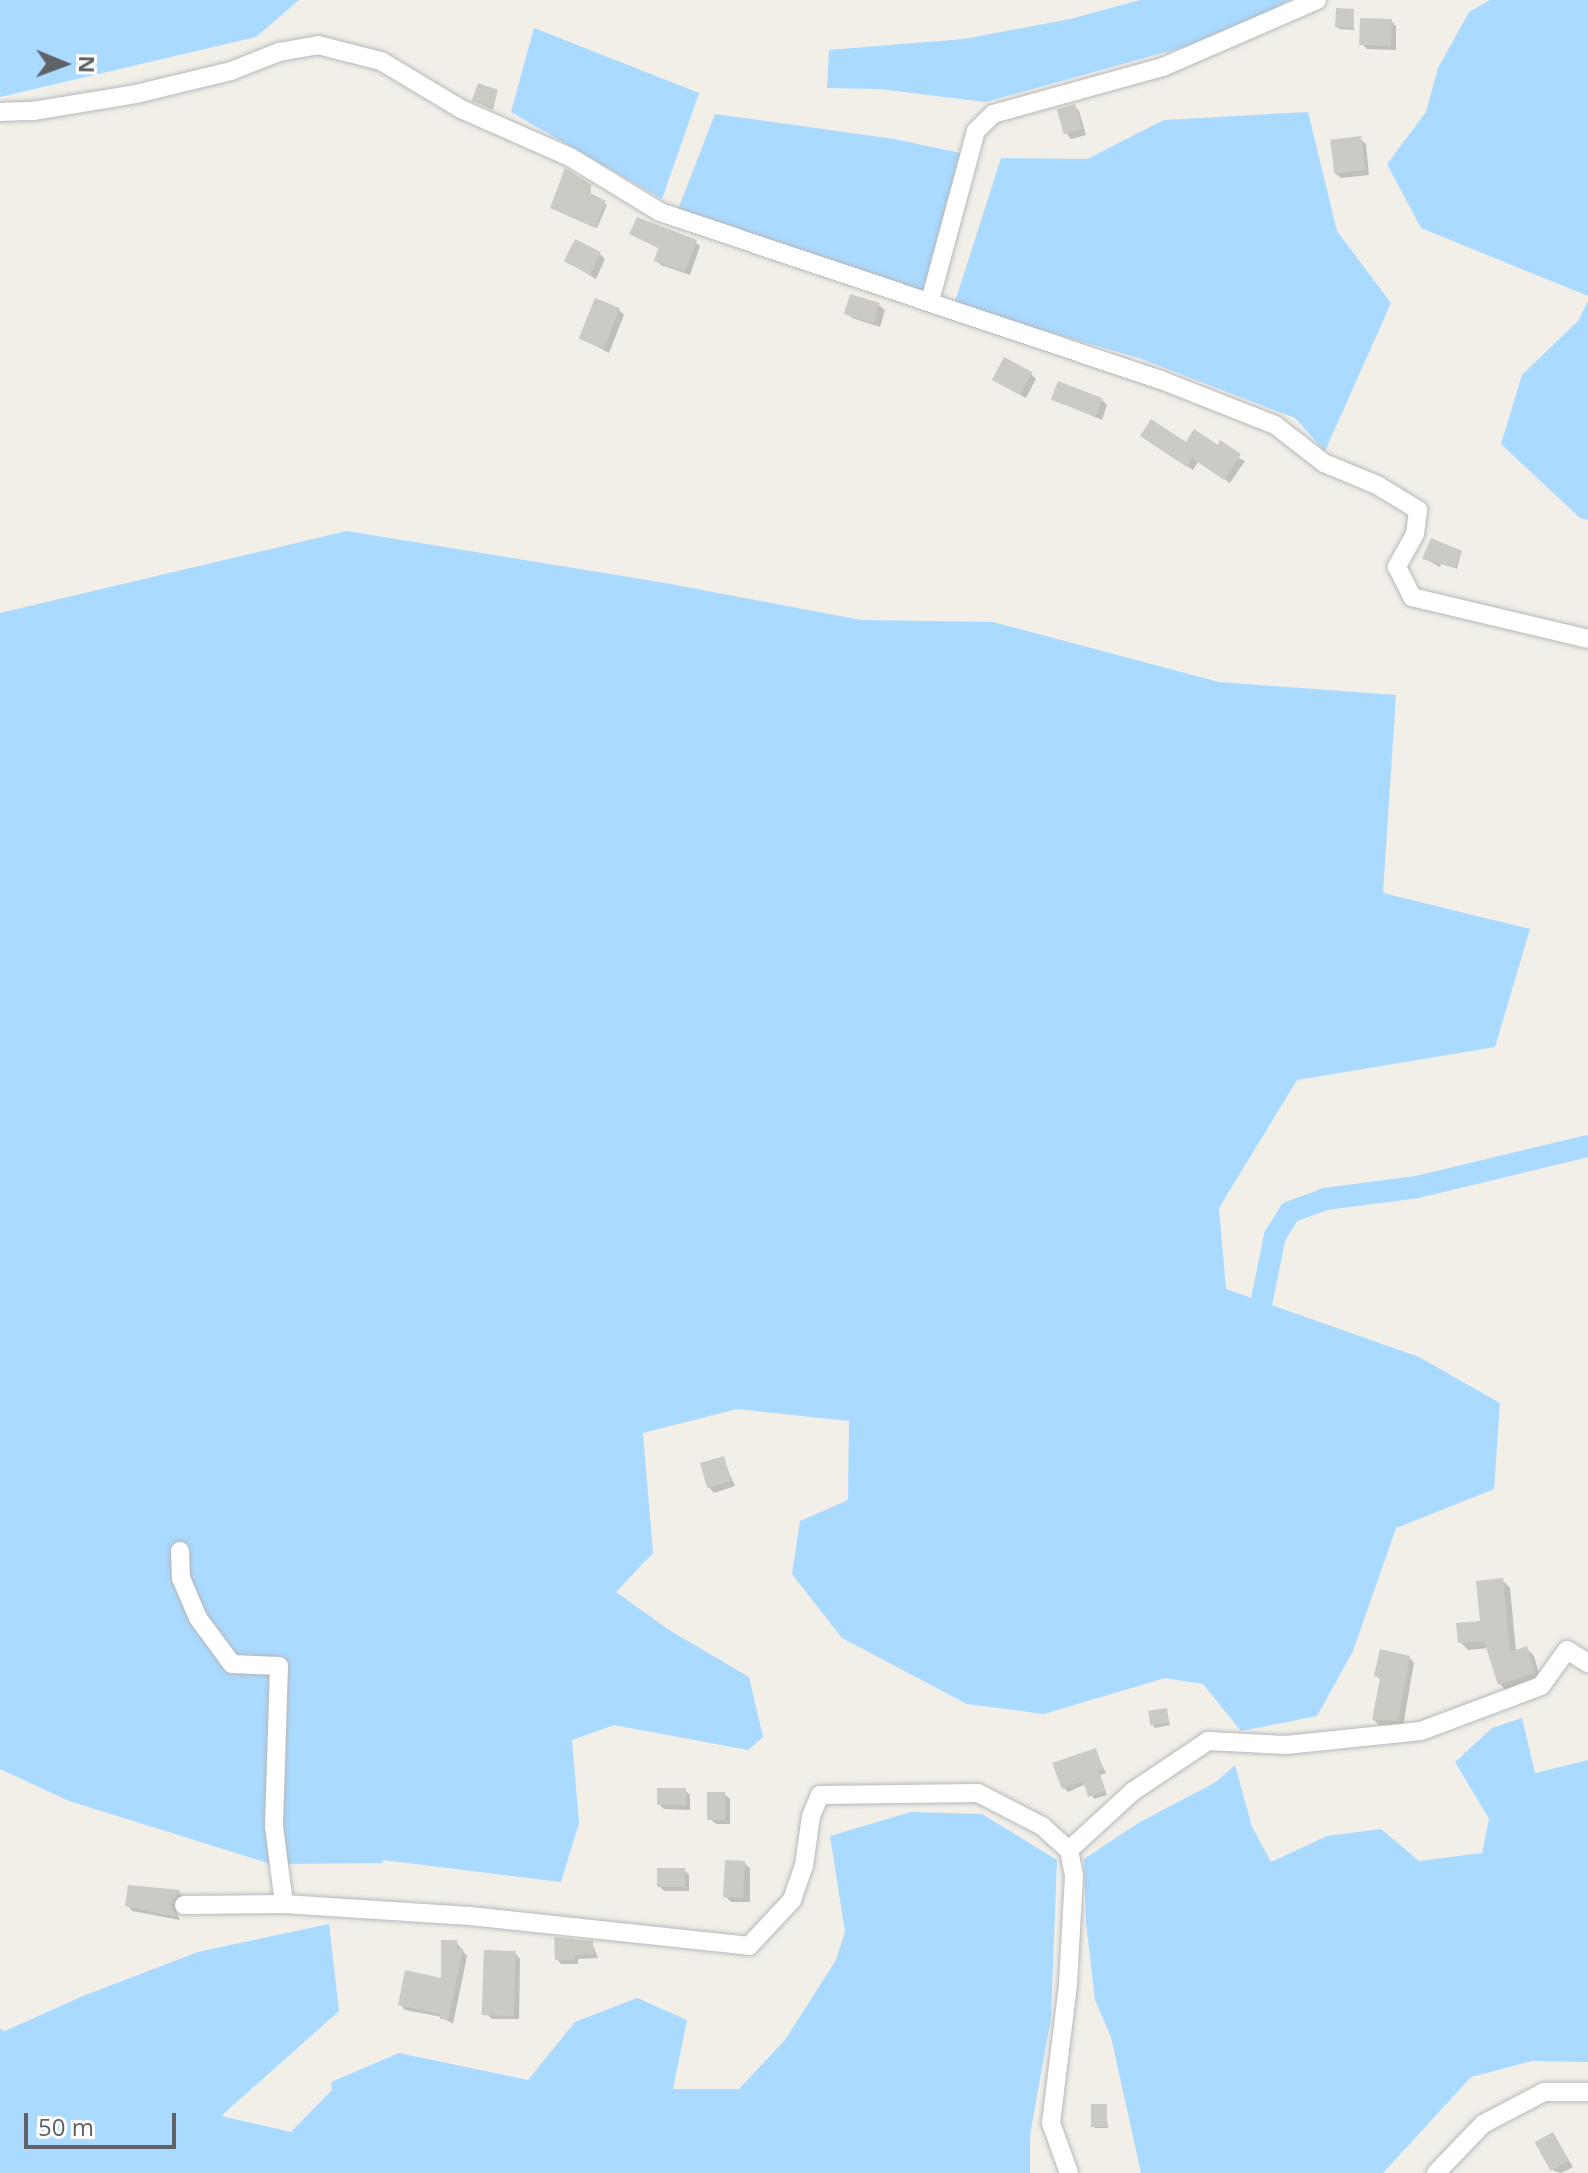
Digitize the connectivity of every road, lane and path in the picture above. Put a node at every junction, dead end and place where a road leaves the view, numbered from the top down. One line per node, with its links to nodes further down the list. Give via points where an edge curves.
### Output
1 (1317, 0): 3 (street, via 1163,67 993,114 976,131)
2 (0, 112): 3 (street, via 136,94 231,71 279,52 318,45 340,49 381,61 461,109 570,157 660,212)
3 (930, 301): 4 (street, via 1275,425 1324,463 1377,485 1418,510 1415,534 1397,567 1412,597)
4 (1588, 639)
5 (180, 1551): 8 (street, via 181,1578 198,1618 232,1664 279,1666 274,1826)
6 (1588, 1663): 7 (street, via 1567,1650 1541,1686 1421,1731 1286,1745 1208,1741 1132,1792)
7 (1069, 1850): 8 (street, via 1042,1826 978,1793 820,1795 792,1900 749,1946 470,1916); 11 (street, via 1074,1876 1068,1985 1051,2123)
8 (284, 1904): 9 (street)
9 (184, 1905)
10 (1588, 2092): 12 (street, via 1544,2092 1483,2124)
11 (1069, 2173)
12 (1436, 2173)

